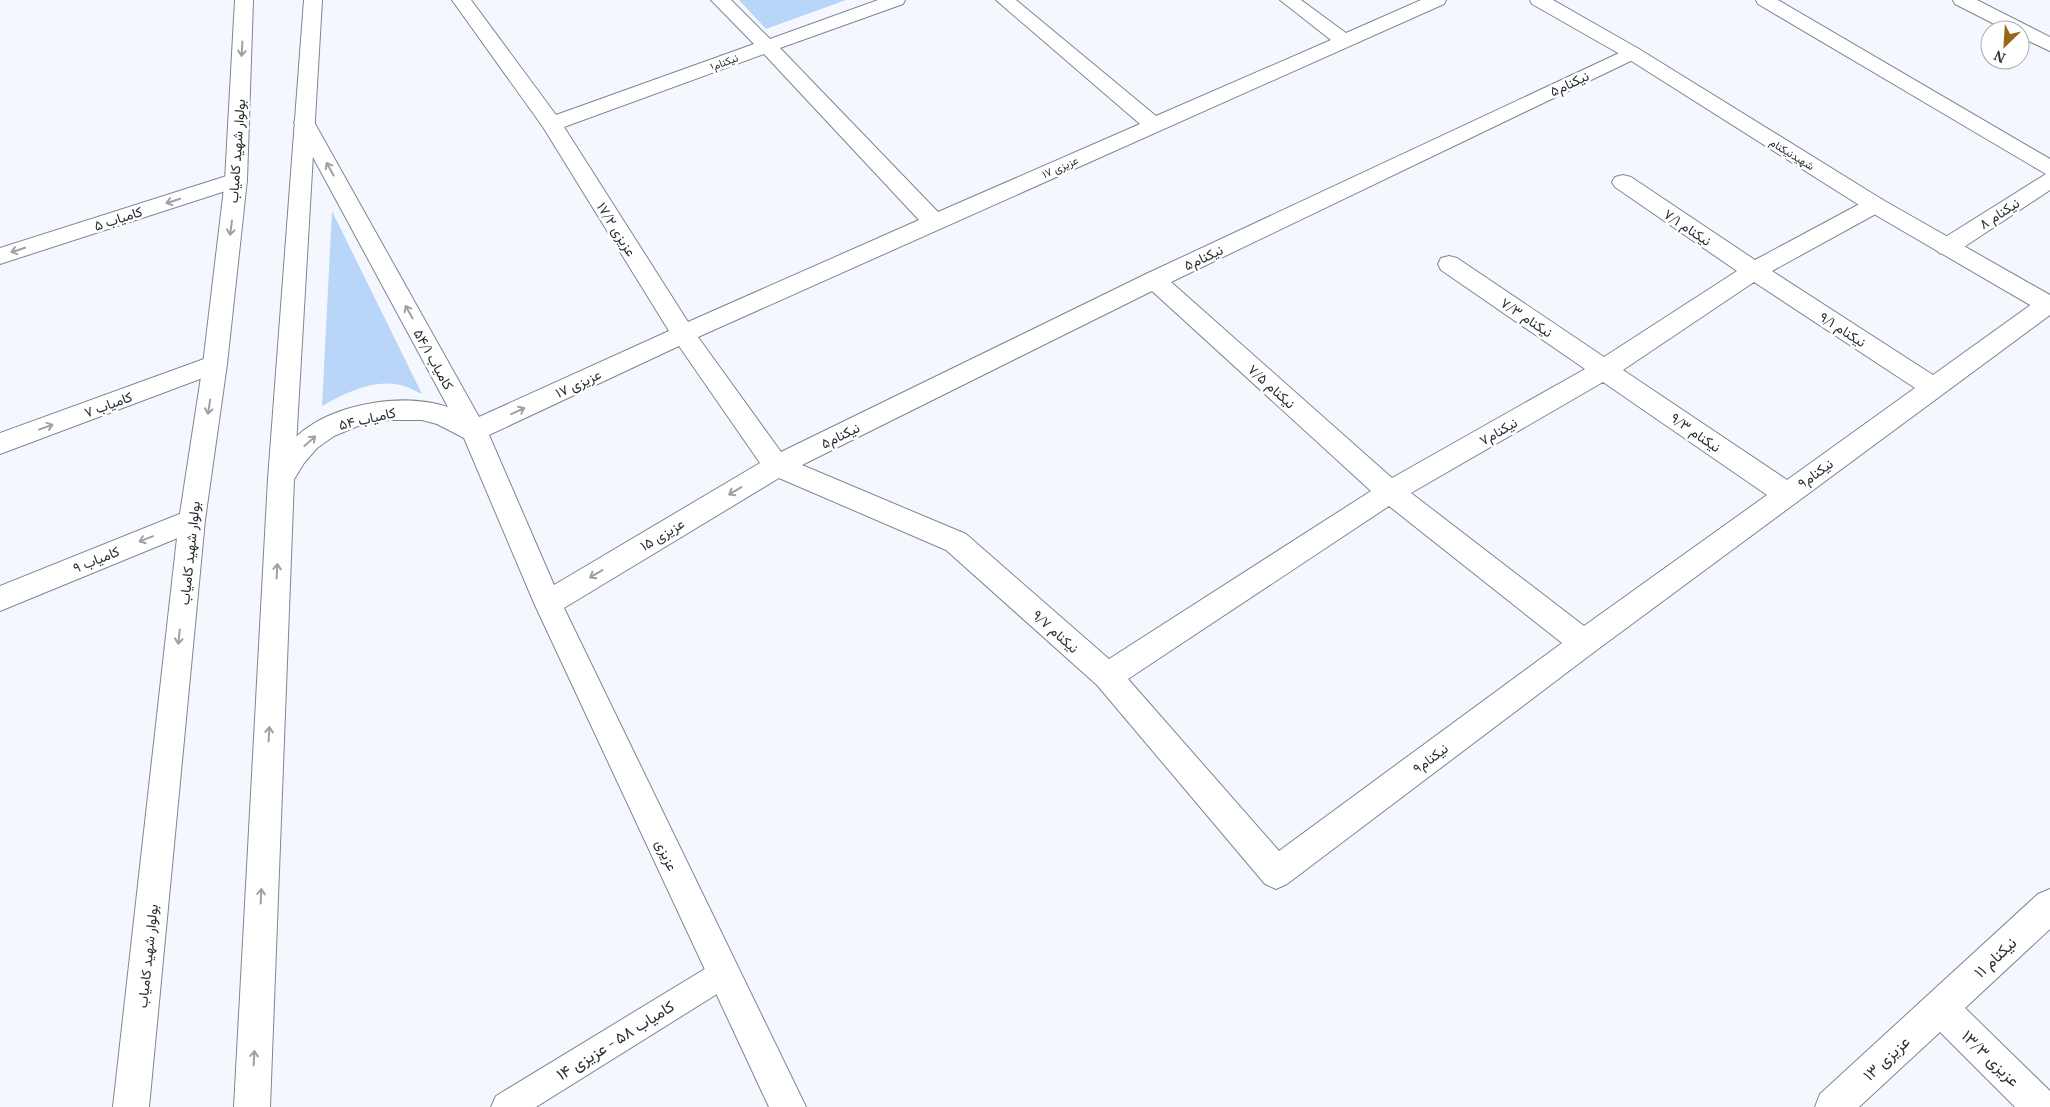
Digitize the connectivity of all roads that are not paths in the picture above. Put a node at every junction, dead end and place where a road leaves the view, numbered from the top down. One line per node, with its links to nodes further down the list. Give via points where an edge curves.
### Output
1 (244, 0): 20 (street, بولوار شهید کامیاب, one-way to 20)
2 (313, 0): 16 (street)
3 (461, 0): 17 (street, عزیزی ۱۷/۲)
4 (720, 0): 14 (street)
5 (896, 0): 14 (street, نیکنام۱)
6 (1006, 0): 18 (street)
7 (1289, 0): 12 (street)
8 (1437, 0): 12 (street, عزیزی ۱۷)
9 (1539, 0): 15 (street, شهیدنیکنام)
10 (1765, 0): 19 (street)
11 (1962, 0): 13 (street)
12 (1345, 41): 18 (street, عزیزی ۱۷)
13 (2050, 45)
14 (767, 46): 17 (street, نیکنام۱); 24 (street)
15 (1632, 53): 23 (street, شهیدنیکنام); 29 (street, نیکنام۵)
16 (304, 122): 35 (street, کامیاب ۵۴/۱, one-way to 16); 38 (street)
17 (552, 124): 31 (street, عزیزی ۱۷/۲)
18 (1154, 125): 24 (street, عزیزی ۱۷)
19 (2050, 168)
20 (236, 180): 26 (street, کامیاب ۵, one-way to 26); 32 (street, بولوار شهید کامیاب, one-way to 32)
21 (2050, 180): 25 (street, نیکنام ۸)
22 (1623, 182): 28 (street, نیکنام ۷/۱)
23 (1875, 205): 25 (street, شهیدنیکنام); 28 (street, نیکنام۷)
24 (934, 222): 31 (street, عزیزی ۱۷)
25 (1947, 247): 30 (street, شهیدنیکنام)
26 (0, 256)
27 (1449, 264): 33 (street, نیکنام ۷/۳)
28 (1754, 271): 33 (street, نیکنام۷); 34 (street, نیکنام ۹/۱)
29 (1154, 280): 37 (street, نیکنام۵); 39 (street, نیکنام ۷/۵)
30 (2048, 305): 34 (street, نیکنام۹)
31 (683, 334): 35 (street, عزیزی ۱۷, one-way to 31); 37 (street)
32 (215, 364): 36 (street, کامیاب ۷, one-way to 32); 41 (street, بولوار شهید کامیاب, one-way to 41)
33 (1605, 369): 39 (street, نیکنام۷); 40 (street, نیکنام ۹/۳)
34 (1933, 387): 40 (street, نیکنام۹)
35 (474, 431): 38 (street, کامیاب ۵۴, one-way to 35, via 293,456 313,437 339,422 367,415 400,409 436,413); 43 (street, کامیاب ۵۴/۱)
36 (0, 444)
37 (777, 466): 43 (street, عزیزی ۱۵, one-way to 43); 45 (street, نیکنام ۹/۷, via 956,542)
38 (281, 479): 51 (street, one-way to 38)
39 (1390, 492): 44 (street); 45 (street, نیکنام۷)
40 (1786, 494): 44 (street, نیکنام۹)
41 (192, 520): 42 (street, کامیاب ۹, one-way to 42); 50 (street, بولوار شهید کامیاب, one-way to 50)
42 (0, 599)
43 (548, 603): 48 (street, عزیزی)
44 (1584, 643): 46 (street, نیکنام۹)
45 (1107, 676): 46 (street, نیکنام ۹/۷)
46 (1276, 873)
47 (2050, 906): 49 (street, نیکنام ۱۱)
48 (723, 974): 52 (lane, کامیاب ۵۸ - عزیزی ۱۴); 53 (street, عزیزی)
49 (1940, 1008): 54 (street, عزیزی ۱۳); 55 (street, عزیزی ۱۳/۳)
50 (131, 1107)
51 (252, 1107)
52 (507, 1107)
53 (788, 1107)
54 (1833, 1107)
55 (2041, 1107)

